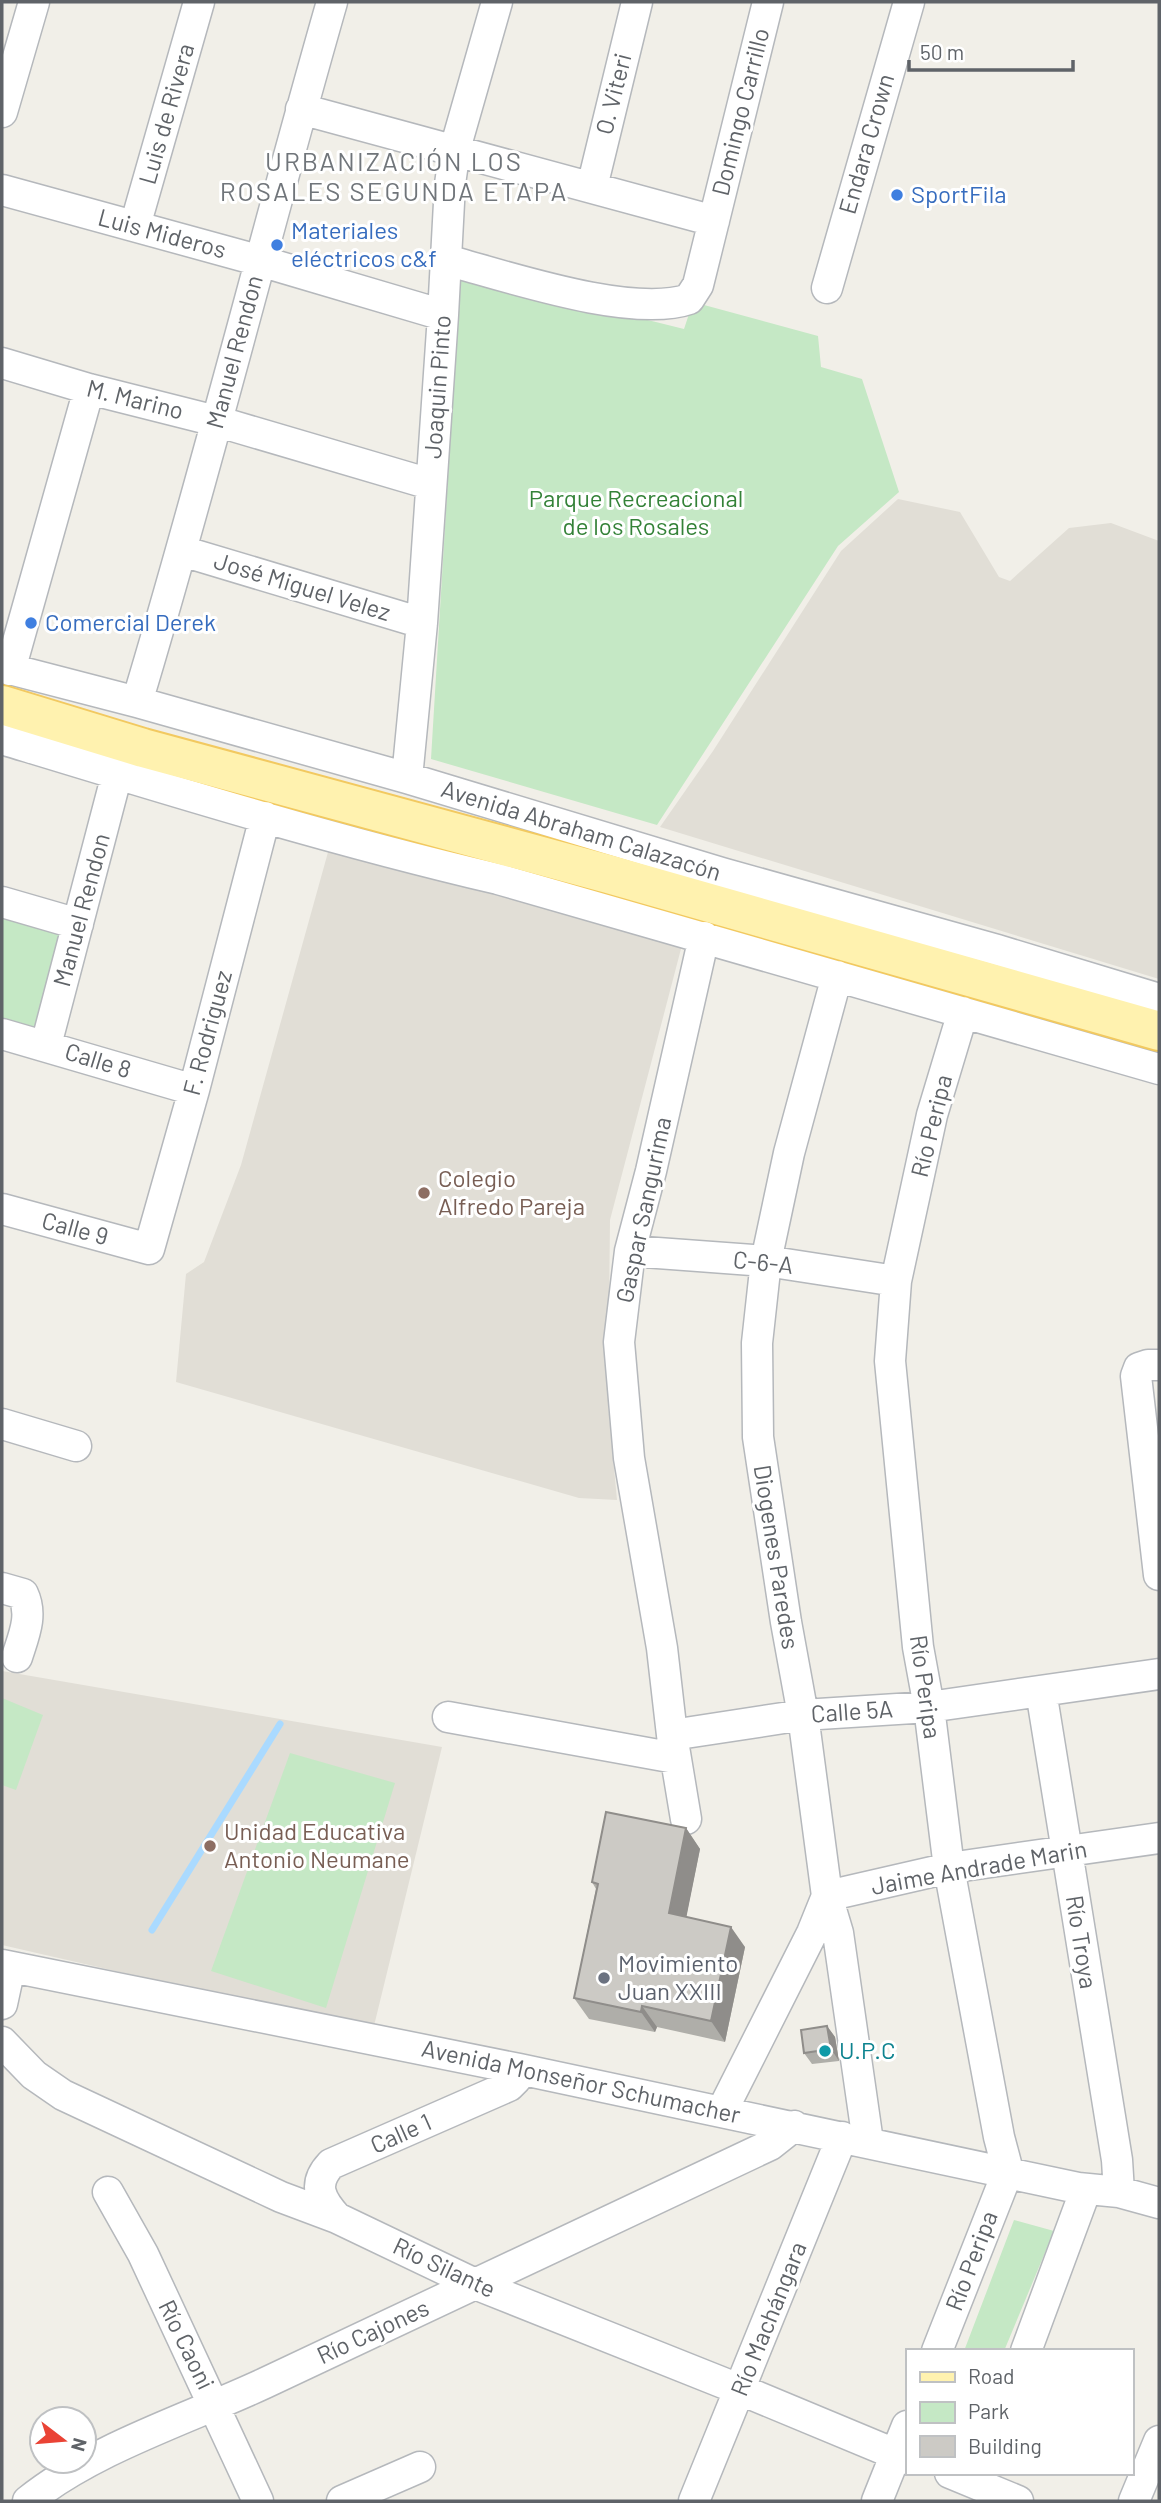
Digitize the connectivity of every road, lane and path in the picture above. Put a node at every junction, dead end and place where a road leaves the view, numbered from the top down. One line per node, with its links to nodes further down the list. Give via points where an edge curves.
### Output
1 (34, 2): 9 (street)
2 (199, 2): 14 (street, Luis de Rivera)
3 (332, 2): 8 (street, Manuel Rendon)
4 (498, 2): 10 (street, Joaquin Pinto)
5 (637, 2): 11 (street, O. Viteri)
6 (768, 2): 13 (street, Domingo Carrillo)
7 (909, 2): 17 (street, Endara Crown)
8 (301, 109): 10 (street); 16 (street, Manuel Rendon)
9 (2, 112)
10 (455, 149): 11 (street); 15 (street, Joaquin Pinto)
11 (592, 187): 13 (street)
12 (2, 190): 14 (street, Luis Mideros)
13 (714, 221): 15 (street, Domingo Carrillo, via 695,292 678,303 594,299)
14 (135, 226): 16 (street, Luis Mideros)
15 (446, 260): 18 (street, Joaquin Pinto)
16 (259, 261): 18 (street, Luis Mideros); 21 (street, Manuel Rendon)
17 (827, 288)
18 (443, 315): 22 (street, Joaquin Pinto)
19 (2, 363): 20 (street, M. Marino)
20 (89, 389): 21 (street, M. Marino); 25 (street)
21 (216, 421): 22 (street, M. Marino); 23 (street, Manuel Rendon)
22 (430, 484): 24 (street, Joaquin Pinto)
23 (183, 551): 24 (street, José Miguel Velez); 26 (street, Manuel Rendon)
24 (422, 623): 29 (street, Joaquin Pinto)
25 (5, 681): 26 (street, Avenida Abraham Calazacón); 37 (main road, Avenida Abraham Calazacón, via 143,748)
26 (137, 702): 29 (street, Avenida Abraham Calazacón)
27 (2, 738): 28 (street)
28 (117, 774): 30 (street); 32 (street, Manuel Rendon)
29 (407, 778): 35 (street, Avenida Abraham Calazacón)
30 (265, 817): 33 (street); 41 (street, F. Rodriguez)
31 (2, 902): 32 (street)
32 (78, 924): 39 (street, Manuel Rendon)
33 (704, 937): 34 (street); 44 (street, Gaspar Sangurima)
34 (837, 976): 36 (street); 45 (street, Diogenes Paredes, via 789,1153)
35 (1159, 999)
36 (962, 1012): 40 (street); 46 (street, Río Peripa, via 932,1115)
37 (1159, 1031)
38 (2, 1034): 39 (street, Calle 8)
39 (46, 1045): 41 (street, Calle 8)
40 (1159, 1069)
41 (194, 1090): 43 (street, F. Rodriguez)
42 (2, 1209): 43 (street, Calle 9)
43 (149, 1249)
44 (630, 1251): 45 (street, C-6-A); 58 (street, Gaspar Sangurima, via 619,1342 628,1445 662,1648)
45 (766, 1261): 46 (street, C-6-A); 56 (street, Diogenes Paredes, via 757,1343 758,1437)
46 (896, 1281): 55 (street, Río Peripa, via 890,1361 918,1647)
47 (1159, 1365): 50 (street, via 1139,1368 1136,1376)
48 (2, 1424): 49 (street)
49 (76, 1446)
50 (1159, 1575)
51 (2, 1588): 52 (street, via 23,1594 29,1606)
52 (17, 1657)
53 (1159, 1674): 54 (street, Calle 5A)
54 (1041, 1691): 55 (street, Calle 5A); 61 (street, Río Troya)
55 (929, 1707): 56 (street, Calle 5A); 62 (street, Río Peripa)
56 (803, 1715): 58 (street, Calle 5A); 63 (street, Diogenes Paredes)
57 (449, 1717): 58 (street)
58 (673, 1746): 59 (street)
59 (686, 1819)
60 (1159, 1838): 61 (street, Jaime Andrade Marin)
61 (1066, 1851): 62 (street, Jaime Andrade Marin); 74 (street, Río Troya)
62 (949, 1868): 63 (street, Jaime Andrade Marin); 71 (street, Río Peripa)
63 (827, 1896): 68 (street); 70 (street, Diogenes Paredes, via 838,1933)
64 (6, 1966): 65 (street); 67 (street, Avenida Monseñor Schumacher)
65 (2, 2004)
66 (2, 2042): 76 (street, Río Silante, via 34,2075 63,2095 281,2197)
67 (519, 2068): 68 (street, Avenida Monseñor Schumacher); 76 (street, Calle 1, via 509,2086 331,2164 322,2174 319,2188)
68 (722, 2111): 69 (street, Avenida Monseñor Schumacher)
69 (794, 2126): 70 (street, Avenida Monseñor Schumacher); 77 (street, Río Cajones, via 770,2146)
70 (855, 2139): 71 (street, Avenida Monseñor Schumacher); 80 (street, Río Machángara)
71 (1007, 2171): 72 (street, Avenida Monseñor Schumacher); 78 (street, Río Peripa)
72 (1086, 2189): 74 (street, Avenida Monseñor Schumacher); 79 (street)
73 (108, 2192): 81 (street, Río Caoni)
74 (1119, 2192): 75 (street, Avenida Monseñor Schumacher)
75 (1159, 2203)
76 (337, 2218): 77 (street, Río Silante)
77 (475, 2284): 80 (street, Río Silante); 81 (street, Río Cajones)
78 (938, 2349)
79 (1027, 2349)
80 (741, 2390): 84 (street, Río Silante); 90 (street, Río Machángara)
81 (216, 2406): 87 (street, Río Cajones, via 113,2450); 88 (street, Río Caoni)
82 (906, 2432): 84 (street)
83 (1159, 2441): 93 (street)
84 (902, 2457): 91 (street)
85 (420, 2467): 89 (street)
86 (969, 2477): 92 (street)
87 (28, 2501)
88 (258, 2501)
89 (342, 2501)
90 (694, 2501)
91 (877, 2501)
92 (1018, 2501)
93 (1134, 2501)

